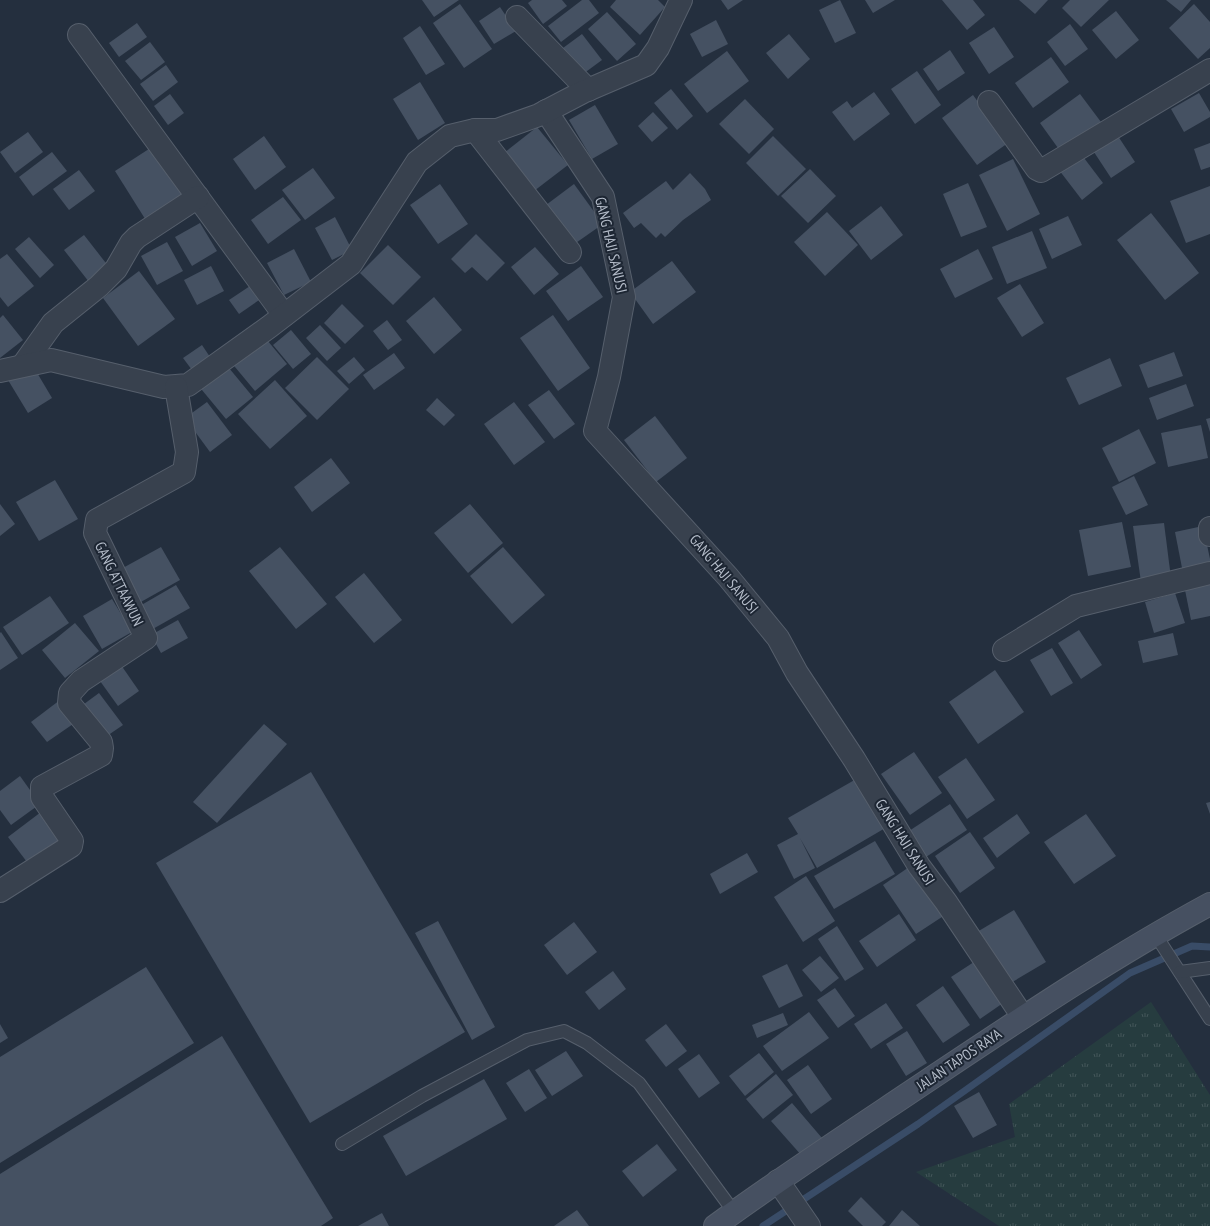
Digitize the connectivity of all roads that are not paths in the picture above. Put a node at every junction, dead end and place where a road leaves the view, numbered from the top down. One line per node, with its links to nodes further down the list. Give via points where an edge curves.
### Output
1 (681, 0): 5 (street, via 658,48 646,65)
2 (517, 17): 5 (street)
3 (79, 35): 9 (street)
4 (1210, 70): 6 (street, via 1041,171)
5 (588, 90): 7 (street)
6 (989, 102)
7 (546, 112): 8 (street, via 497,130); 24 (street, GANG HAJI SANUSI, via 602,197 624,297 609,377 595,431 728,577 778,638 797,673 854,759 919,866)
8 (475, 130): 10 (street); 11 (street, via 450,136 417,162 351,264)
9 (198, 197): 11 (street); 12 (street, via 137,237 116,269 54,323)
10 (570, 252)
11 (284, 315): 14 (street, via 188,385)
12 (24, 365): 13 (street); 14 (street, via 51,360 148,384)
13 (0, 371)
14 (176, 387): 19 (street, GANG ATTAAWUN, via 187,452 184,472 97,520 94,533 146,638 81,681 70,693 69,703 101,742 102,748 101,755 42,786 42,797 72,841 72,846)
15 (1210, 528): 16 (street)
16 (1210, 535)
17 (1210, 573): 18 (street, via 1076,606)
18 (1004, 650)
19 (0, 891)
20 (1210, 904): 21 (main road, JALAN TAPOS RAYA)
21 (1157, 938): 23 (lane); 24 (main road, JALAN TAPOS RAYA)
22 (1210, 968): 23 (lane)
23 (1178, 969): 25 (lane)
24 (1023, 1017): 27 (main road, JALAN TAPOS RAYA)
25 (1210, 1018)
26 (342, 1144): 28 (lane, via 422,1096 527,1040 564,1031 587,1043 639,1083)
27 (793, 1204): 28 (main road, JALAN TAPOS RAYA)
28 (734, 1212): 29 (main road, JALAN TAPOS RAYA)
29 (715, 1226)

